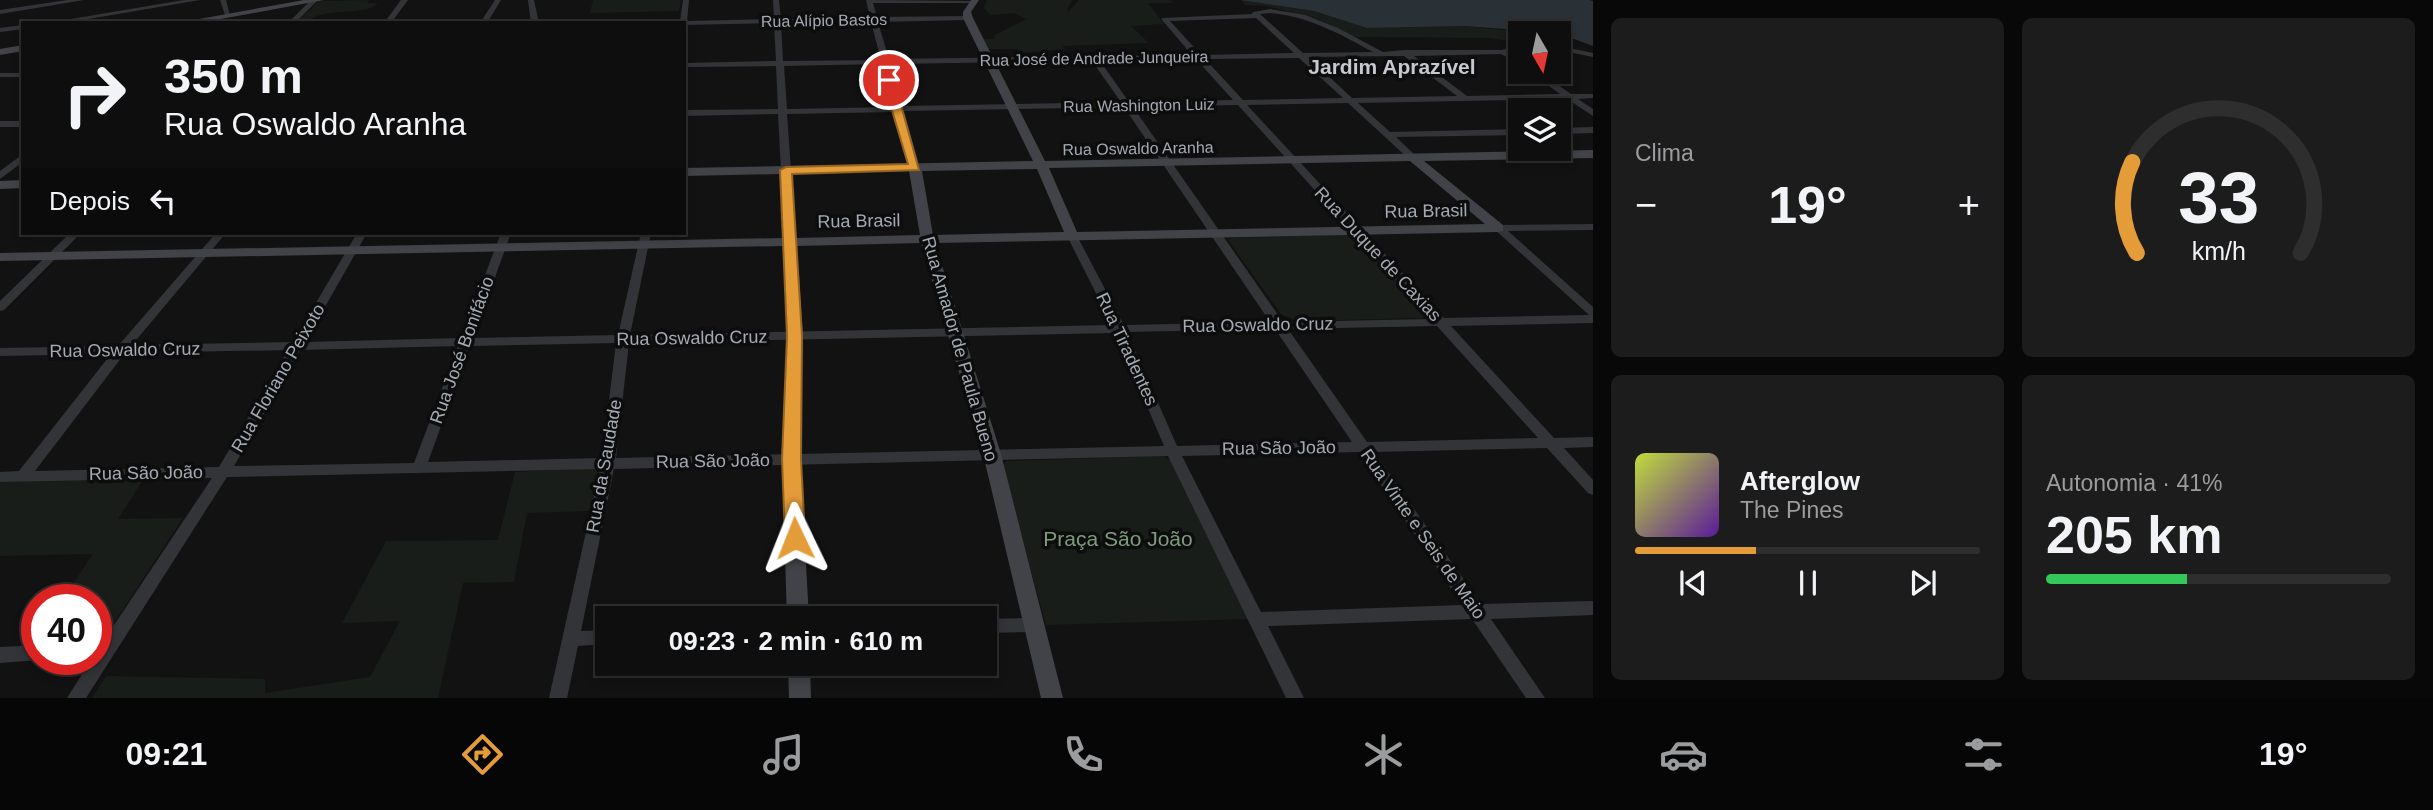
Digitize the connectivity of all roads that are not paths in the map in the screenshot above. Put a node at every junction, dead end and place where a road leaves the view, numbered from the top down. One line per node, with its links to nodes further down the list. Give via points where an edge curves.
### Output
1 (81, 0): 13 (street)
2 (197, 0): 18 (street)
3 (223, 0): 14 (street)
4 (405, 0): 21 (street)
5 (498, 0): 22 (street)
6 (531, 0): 23 (street)
7 (686, 0): 24 (street)
8 (776, 0): 25 (street)
9 (957, 0): 10 (street); 12 (street)
10 (975, 0): 16 (street)
11 (317, 1): 14 (street); 20 (street)
12 (869, 1): 17 (street, Rua Amador de Paula Bueno)
13 (0, 12)
14 (228, 15): 19 (street)
15 (1258, 16): 35 (street, via 1255,13 1270,12 1318,21); 36 (street); 39 (street, Rua Duque de Caxias, via 1164,19)
16 (968, 18): 17 (street, Rua Alípio Bastos); 41 (street, Rua Tiradentes)
17 (874, 19): 25 (street, Rua Alípio Bastos); 42 (street, Rua Amador de Paula Bueno)
18 (63, 21)
19 (197, 21)
20 (293, 21)
21 (389, 21)
22 (484, 21)
23 (535, 21)
24 (681, 21)
25 (777, 21): 26 (street, Rua Alípio Bastos); 43 (street)
26 (686, 23)
27 (21, 27): 28 (street)
28 (0, 30)
29 (21, 48): 32 (street)
30 (1508, 50): 34 (street)
31 (1572, 51): 38 (street)
32 (0, 52)
33 (1404, 52): 34 (street, Rua José de Andrade Junqueira); 35 (street, Rua José de Andrade Junqueira); 50 (street)
34 (1503, 52): 37 (street)
35 (1381, 53): 36 (street, Rua José de Andrade Junqueira)
36 (1301, 55): 39 (street, Rua José de Andrade Junqueira); 51 (street)
37 (1508, 55)
38 (1593, 55)
39 (1199, 57): 40 (street, Rua José de Andrade Junqueira); 52 (street, Rua Duque de Caxias)
40 (1095, 59): 41 (street, Rua José de Andrade Junqueira); 53 (street, Rua Vinte e Seis de Maio)
41 (990, 60): 42 (street, Rua José de Andrade Junqueira); 54 (street, Rua Tiradentes)
42 (883, 62): 43 (street, Rua José de Andrade Junqueira); 55 (street, Rua Amador de Paula Bueno)
43 (780, 63): 44 (street, Rua José de Andrade Junqueira); 56 (street)
44 (686, 65)
45 (0, 75): 46 (street)
46 (19, 75)
47 (1551, 84): 49 (street)
48 (1593, 96): 49 (street, Rua Washington Luiz)
49 (1570, 97): 50 (street, Rua Washington Luiz); 58 (street)
50 (1467, 99): 51 (street, Rua Washington Luiz)
51 (1354, 102): 52 (street, Rua Washington Luiz); 64 (street)
52 (1238, 104): 53 (street, Rua Washington Luiz); 68 (street, Rua Duque de Caxias)
53 (1128, 106): 54 (street, Rua Washington Luiz); 69 (street, Rua Vinte e Seis de Maio)
54 (1012, 107): 55 (street, Rua Washington Luiz); 70 (street, Rua Tiradentes)
55 (900, 110): 56 (street, Rua Washington Luiz); 71 (street, Rua Amador de Paula Bueno)
56 (780, 111): 57 (street, Rua Washington Luiz); 72 (street)
57 (686, 113)
58 (1593, 113)
59 (0, 124): 60 (street)
60 (21, 124)
61 (1593, 130): 62 (street)
62 (1571, 131)
63 (1508, 132): 64 (street)
64 (1388, 135): 66 (street)
65 (1593, 154): 66 (street, Rua Oswaldo Aranha)
66 (1413, 158): 68 (street, Rua Oswaldo Aranha); 78 (street)
67 (21, 159): 74 (street)
68 (1291, 160): 69 (street, Rua Oswaldo Aranha); 79 (street, Rua Duque de Caxias)
69 (1167, 163): 70 (street, Rua Oswaldo Aranha); 80 (street, Rua Vinte e Seis de Maio)
70 (1041, 165): 71 (street, Rua Oswaldo Aranha); 85 (street, Rua Tiradentes)
71 (915, 168): 72 (street, Rua Oswaldo Aranha); 87 (street, Rua Amador de Paula Bueno)
72 (786, 170): 73 (street, Rua Oswaldo Aranha); 88 (street)
73 (686, 172)
74 (0, 176)
75 (21, 184): 76 (street)
76 (0, 185)
77 (1593, 227): 78 (street, Rua Brasil)
78 (1498, 229): 79 (street, Rua Brasil); 95 (street)
79 (1358, 232): 80 (street, Rua Brasil); 97 (street, Rua Duque de Caxias)
80 (1218, 234): 85 (street, Rua Brasil); 98 (street, Rua Vinte e Seis de Maio)
81 (74, 235): 92 (street)
82 (219, 235): 91 (street)
83 (361, 235): 90 (street, Rua Floriano Peixoto)
84 (505, 235): 89 (street, Rua José Bonifácio)
85 (1072, 236): 87 (street, Rua Brasil); 99 (street, Rua Tiradentes)
86 (644, 239): 88 (street, Rua Brasil); 89 (street, Rua Brasil); 102 (street, Rua da Saudade)
87 (927, 239): 88 (street, Rua Brasil); 100 (street, Rua Amador de Paula Bueno)
88 (789, 242): 101 (street)
89 (500, 247): 90 (street, Rua Brasil); 103 (street, Rua José Bonifácio)
90 (352, 250): 91 (street, Rua Brasil); 104 (street, Rua Floriano Peixoto)
91 (204, 254): 92 (street, Rua Brasil); 105 (street)
92 (54, 256): 93 (street, Rua Brasil); 94 (street)
93 (0, 257)
94 (0, 307)
95 (1593, 313)
96 (1593, 319): 97 (street, Rua Oswaldo Cruz)
97 (1440, 321): 98 (street, Rua Oswaldo Cruz); 107 (street, Rua Duque de Caxias)
98 (1280, 325): 99 (street, Rua Oswaldo Cruz); 109 (street, Rua Vinte e Seis de Maio)
99 (1120, 329): 100 (street, Rua Oswaldo Cruz); 110 (street, Rua Tiradentes)
100 (955, 331): 101 (street, Rua Oswaldo Cruz); 111 (street, Rua Amador de Paula Bueno)
101 (794, 336): 102 (street, Rua Oswaldo Cruz); 112 (street)
102 (623, 339): 103 (street, Rua Oswaldo Cruz); 113 (street, Rua da Saudade)
103 (463, 342): 104 (street, Rua Oswaldo Cruz); 114 (street, Rua José Bonifácio)
104 (298, 346): 105 (street, Rua Oswaldo Cruz); 115 (street, Rua Floriano Peixoto)
105 (121, 350): 106 (street, Rua Oswaldo Cruz); 116 (street)
106 (0, 352)
107 (1550, 442): 108 (street, Rua São João); 109 (street, Rua São João); 118 (street, Rua Duque de Caxias)
108 (1593, 442)
109 (1362, 446): 110 (street, Rua São João); 121 (street, Rua Vinte e Seis de Maio)
110 (1172, 450): 111 (street, Rua São João); 122 (street, Rua Tiradentes)
111 (992, 454): 112 (street, Rua São João); 123 (street, Rua Amador de Paula Bueno)
112 (792, 459): 113 (street, Rua São João); 119 (street)
113 (608, 464): 114 (street, Rua São João); 127 (street, Rua da Saudade)
114 (419, 468): 115 (street, Rua São João)
115 (224, 471): 116 (street, Rua São João); 125 (street, Rua Floriano Peixoto)
116 (23, 476): 117 (street, Rua São João)
117 (0, 477)
118 (1593, 489)
119 (798, 606)
120 (1593, 608): 121 (street)
121 (1478, 612): 122 (street); 137 (street, Rua Vinte e Seis de Maio)
122 (1258, 619): 136 (street, Rua Tiradentes)
123 (1033, 625): 124 (street); 135 (street, Rua Amador de Paula Bueno)
124 (997, 626)
125 (112, 635)
126 (595, 638): 127 (street)
127 (570, 639): 133 (street, Rua da Saudade)
128 (21, 654): 129 (street)
129 (0, 655)
130 (88, 675): 132 (street, Rua Floriano Peixoto)
131 (799, 676): 134 (street)
132 (76, 698)
133 (558, 698)
134 (800, 698)
135 (1052, 698)
136 (1296, 698)
137 (1536, 698)

